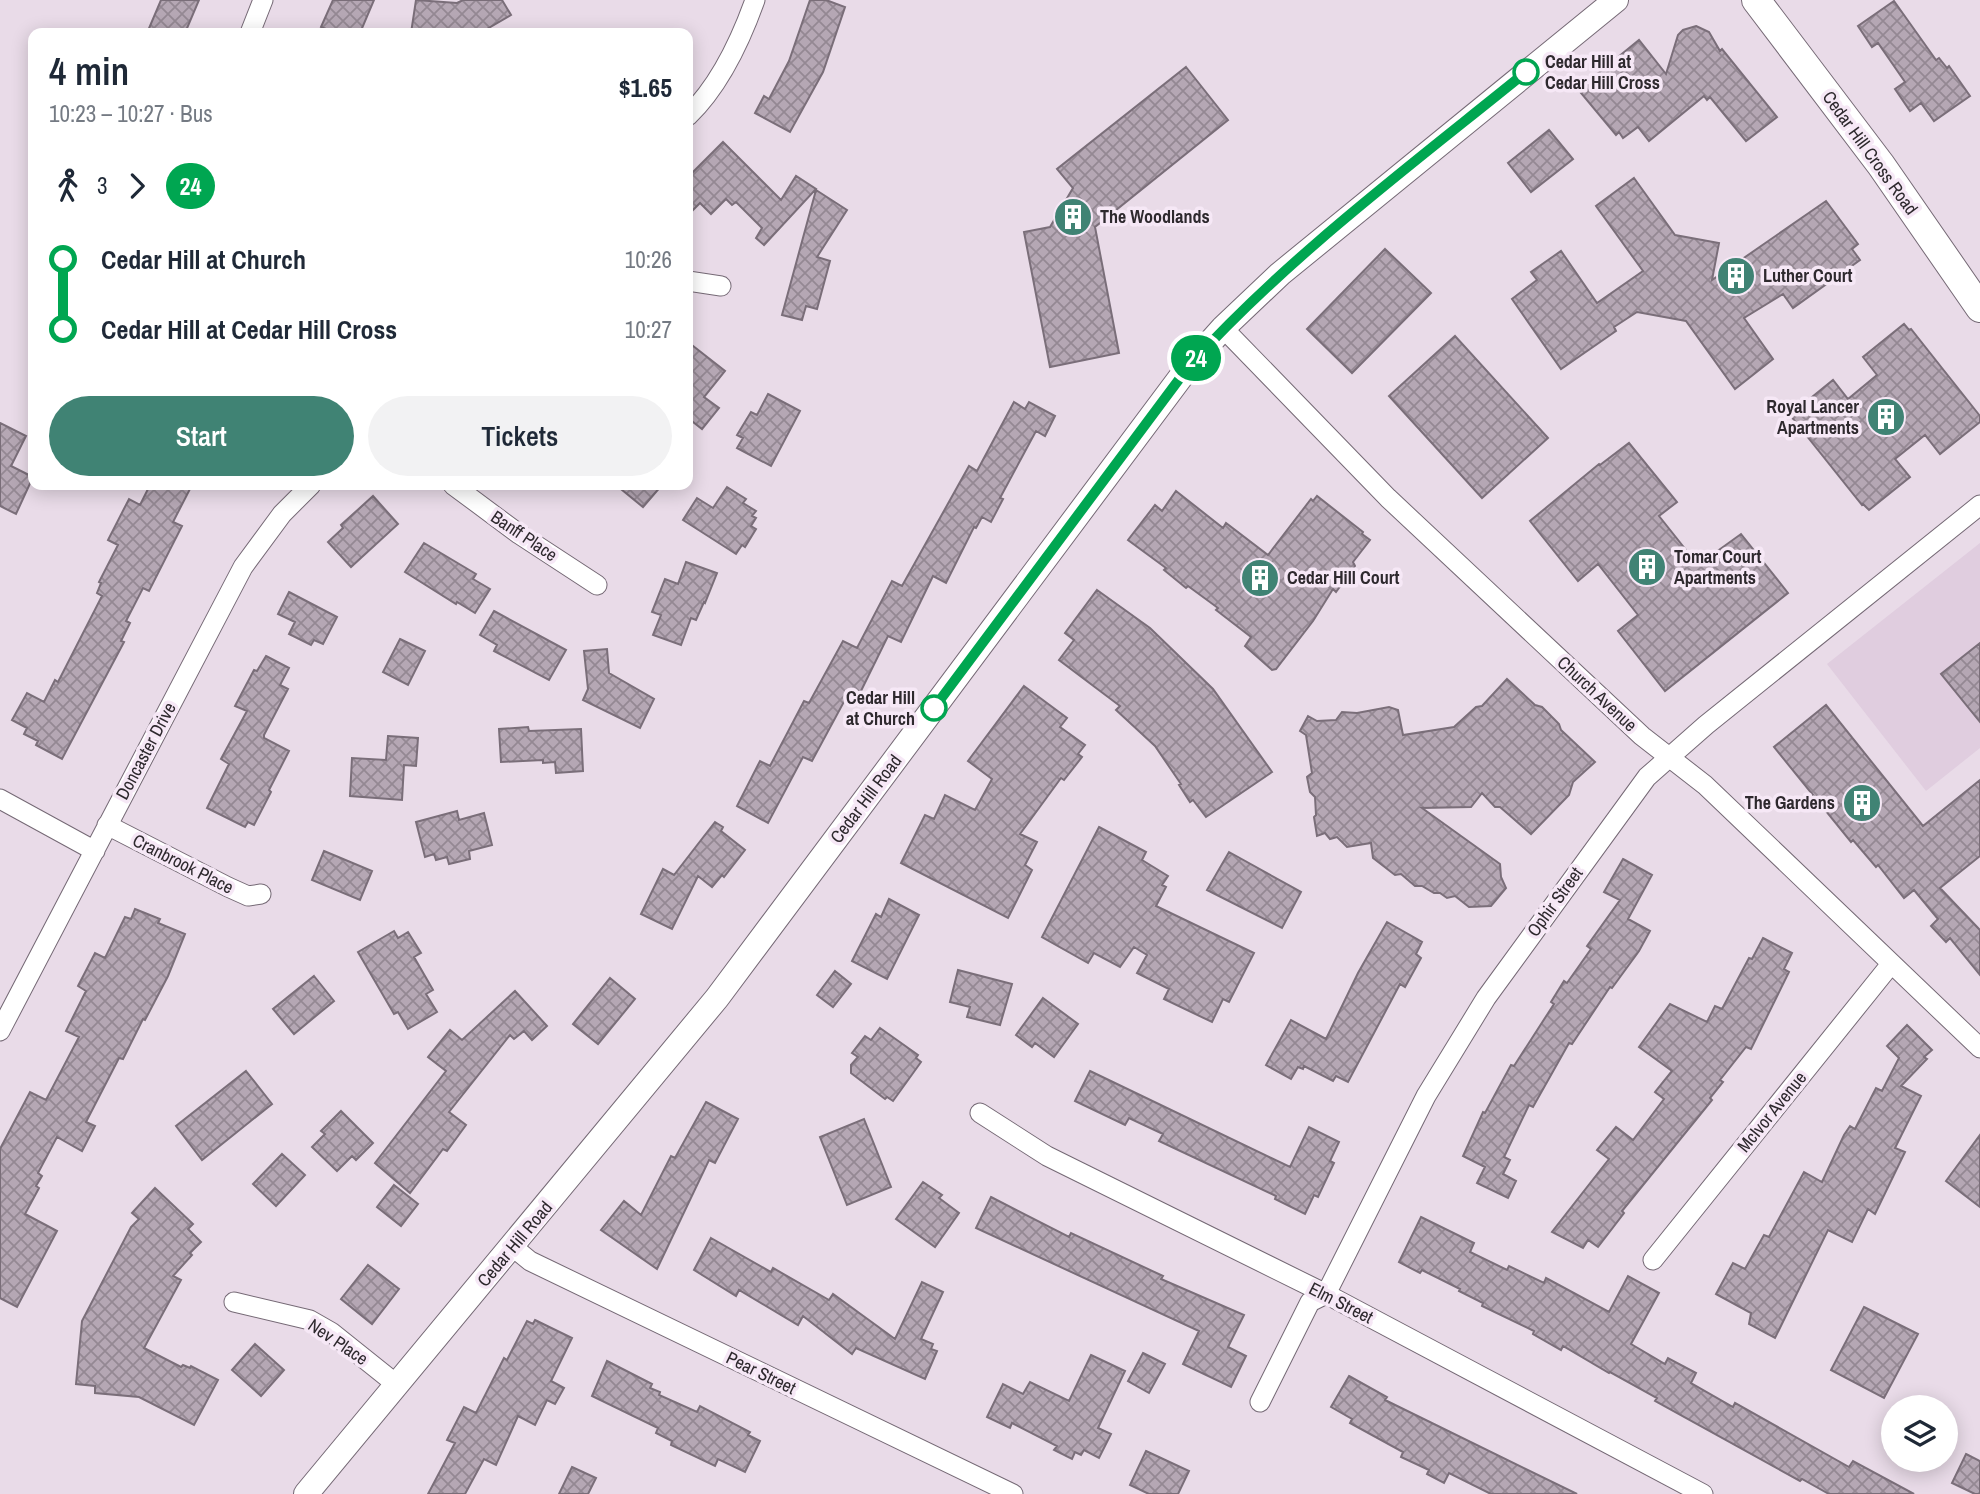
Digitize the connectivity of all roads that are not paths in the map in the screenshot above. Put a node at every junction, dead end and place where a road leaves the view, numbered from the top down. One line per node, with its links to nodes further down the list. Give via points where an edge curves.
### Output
1 (263, 0): 5 (street)
2 (755, 0): 6 (street, via 722,74)
3 (1616, 0): 10 (street, Cedar Hill Road, via 1280,274)
4 (1756, 0): 9 (main road, Cedar Hill Cross Road, via 1881,165)
5 (252, 28)
6 (693, 111)
7 (693, 282): 8 (street)
8 (721, 286)
9 (1980, 308)
10 (1223, 328): 15 (street, Church Avenue, via 1388,498); 24 (street, Cedar Hill Road, via 1180,377 717,998)
11 (303, 490): 17 (street, Doncaster Drive, via 243,567)
12 (460, 490): 14 (street, Banff Place)
13 (1980, 505): 15 (street, Ophir Street)
14 (597, 585)
15 (1668, 759): 20 (street, Church Avenue, via 1705,785); 26 (street, Ophir Street, via 1647,777 1608,828 1486,998 1426,1096)
16 (0, 799): 18 (street)
17 (107, 825): 18 (street, Doncaster Drive); 19 (street, Cranbrook Place, via 248,896)
18 (95, 851): 21 (street, Doncaster Drive)
19 (261, 894)
20 (1891, 964): 22 (street, Church Avenue); 25 (street, McIvor Avenue)
21 (0, 1031)
22 (1980, 1048)
23 (980, 1113): 26 (street, Elm Street, via 1046,1156)
24 (513, 1247): 28 (street, Cedar Hill Road); 31 (street, Pear Street, via 530,1261)
25 (1653, 1260)
26 (1325, 1294): 29 (street, Ophir Street, via 1310,1302); 32 (street, Elm Street)
27 (234, 1302): 28 (street, Nev Place, via 310,1320)
28 (396, 1384): 30 (street, Cedar Hill Road)
29 (1260, 1402)
30 (306, 1494)
31 (1013, 1494)
32 (1703, 1494)

